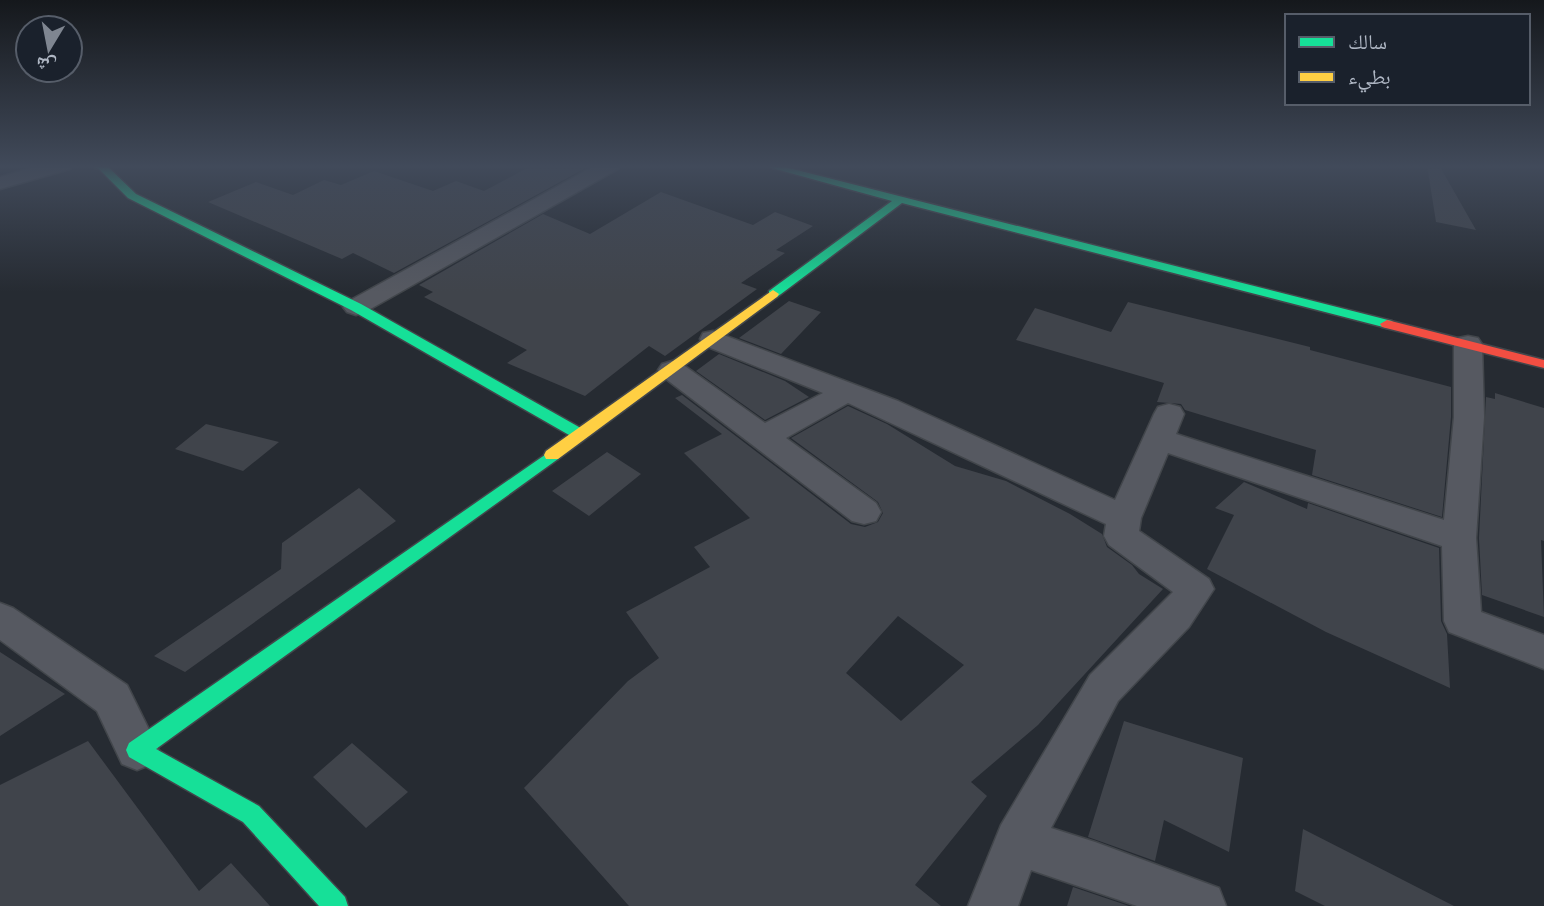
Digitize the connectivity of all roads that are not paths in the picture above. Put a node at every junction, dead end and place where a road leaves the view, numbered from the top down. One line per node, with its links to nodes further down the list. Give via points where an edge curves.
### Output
1 (155, 207): 5 (street)
2 (535, 207): 5 (street)
3 (890, 207): 6 (street)
4 (933, 207): 7 (street)
5 (356, 307): 11 (street)
6 (713, 339): 9 (street); 10 (street)
7 (1468, 344): 8 (street); 15 (street, via 1470,437)
8 (1544, 364)
9 (671, 370): 11 (street); 12 (street)
10 (847, 392): 12 (street); 14 (street)
11 (581, 435): 18 (street)
12 (762, 438): 13 (street)
13 (864, 512)
14 (1124, 518): 15 (street, via 1164,427); 19 (street, via 1121,536 1196,589 1104,688)
15 (1459, 538): 17 (street, via 1463,621)
16 (0, 619): 18 (street, via 112,698)
17 (1544, 652)
18 (137, 750): 20 (street, via 251,814)
19 (1018, 842): 21 (street); 22 (street)
20 (336, 906)
21 (993, 906)
22 (1201, 906)

